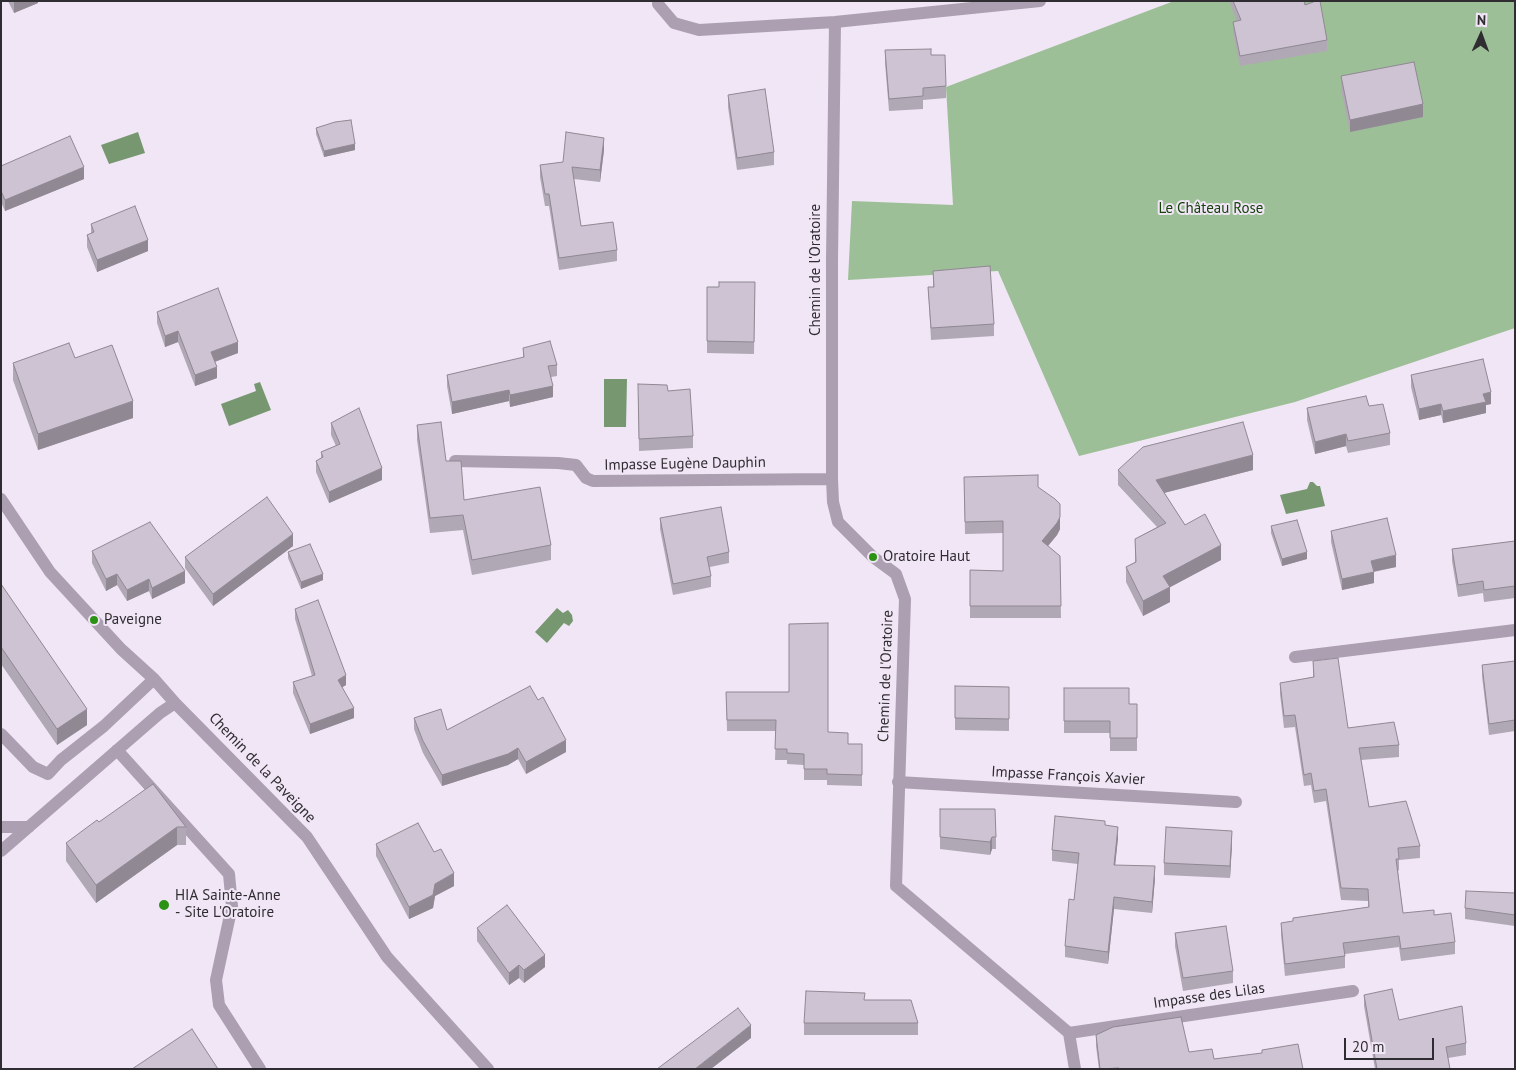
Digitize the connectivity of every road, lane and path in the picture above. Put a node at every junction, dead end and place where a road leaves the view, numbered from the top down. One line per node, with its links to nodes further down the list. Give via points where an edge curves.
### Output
1 (658, 1): 3 (street, via 674,23 698,30)
2 (1040, 1): 3 (street)
3 (835, 22): 5 (street, Chemin de l'Oratoire)
4 (455, 461): 5 (street, Impasse Eugène Dauphin, via 576,465 586,478 593,481)
5 (832, 479): 13 (street, Chemin de l'Oratoire, via 838,522 873,557 896,574 906,599)
6 (1, 499): 9 (street, Chemin de la Paveigne, via 50,572 121,649)
7 (1515, 630): 8 (street)
8 (1295, 657)
9 (154, 679): 10 (street, Chemin de la Paveigne); 11 (street, via 48,774 33,767)
10 (175, 703): 12 (street); 21 (street, Chemin de la Paveigne, via 307,837 387,957)
11 (1, 734)
12 (117, 750): 16 (street); 20 (street, via 230,874 232,906 216,980 219,1005)
13 (898, 782): 14 (street, Impasse François Xavier); 19 (street, Chemin de l'Oratoire, via 896,886)
14 (1236, 802)
15 (1, 827): 16 (street)
16 (29, 827): 17 (street)
17 (1, 851)
18 (1353, 991): 19 (street, Impasse des Lilas)
19 (1069, 1033): 22 (street)
20 (260, 1069)
21 (488, 1069)
22 (1075, 1069)

